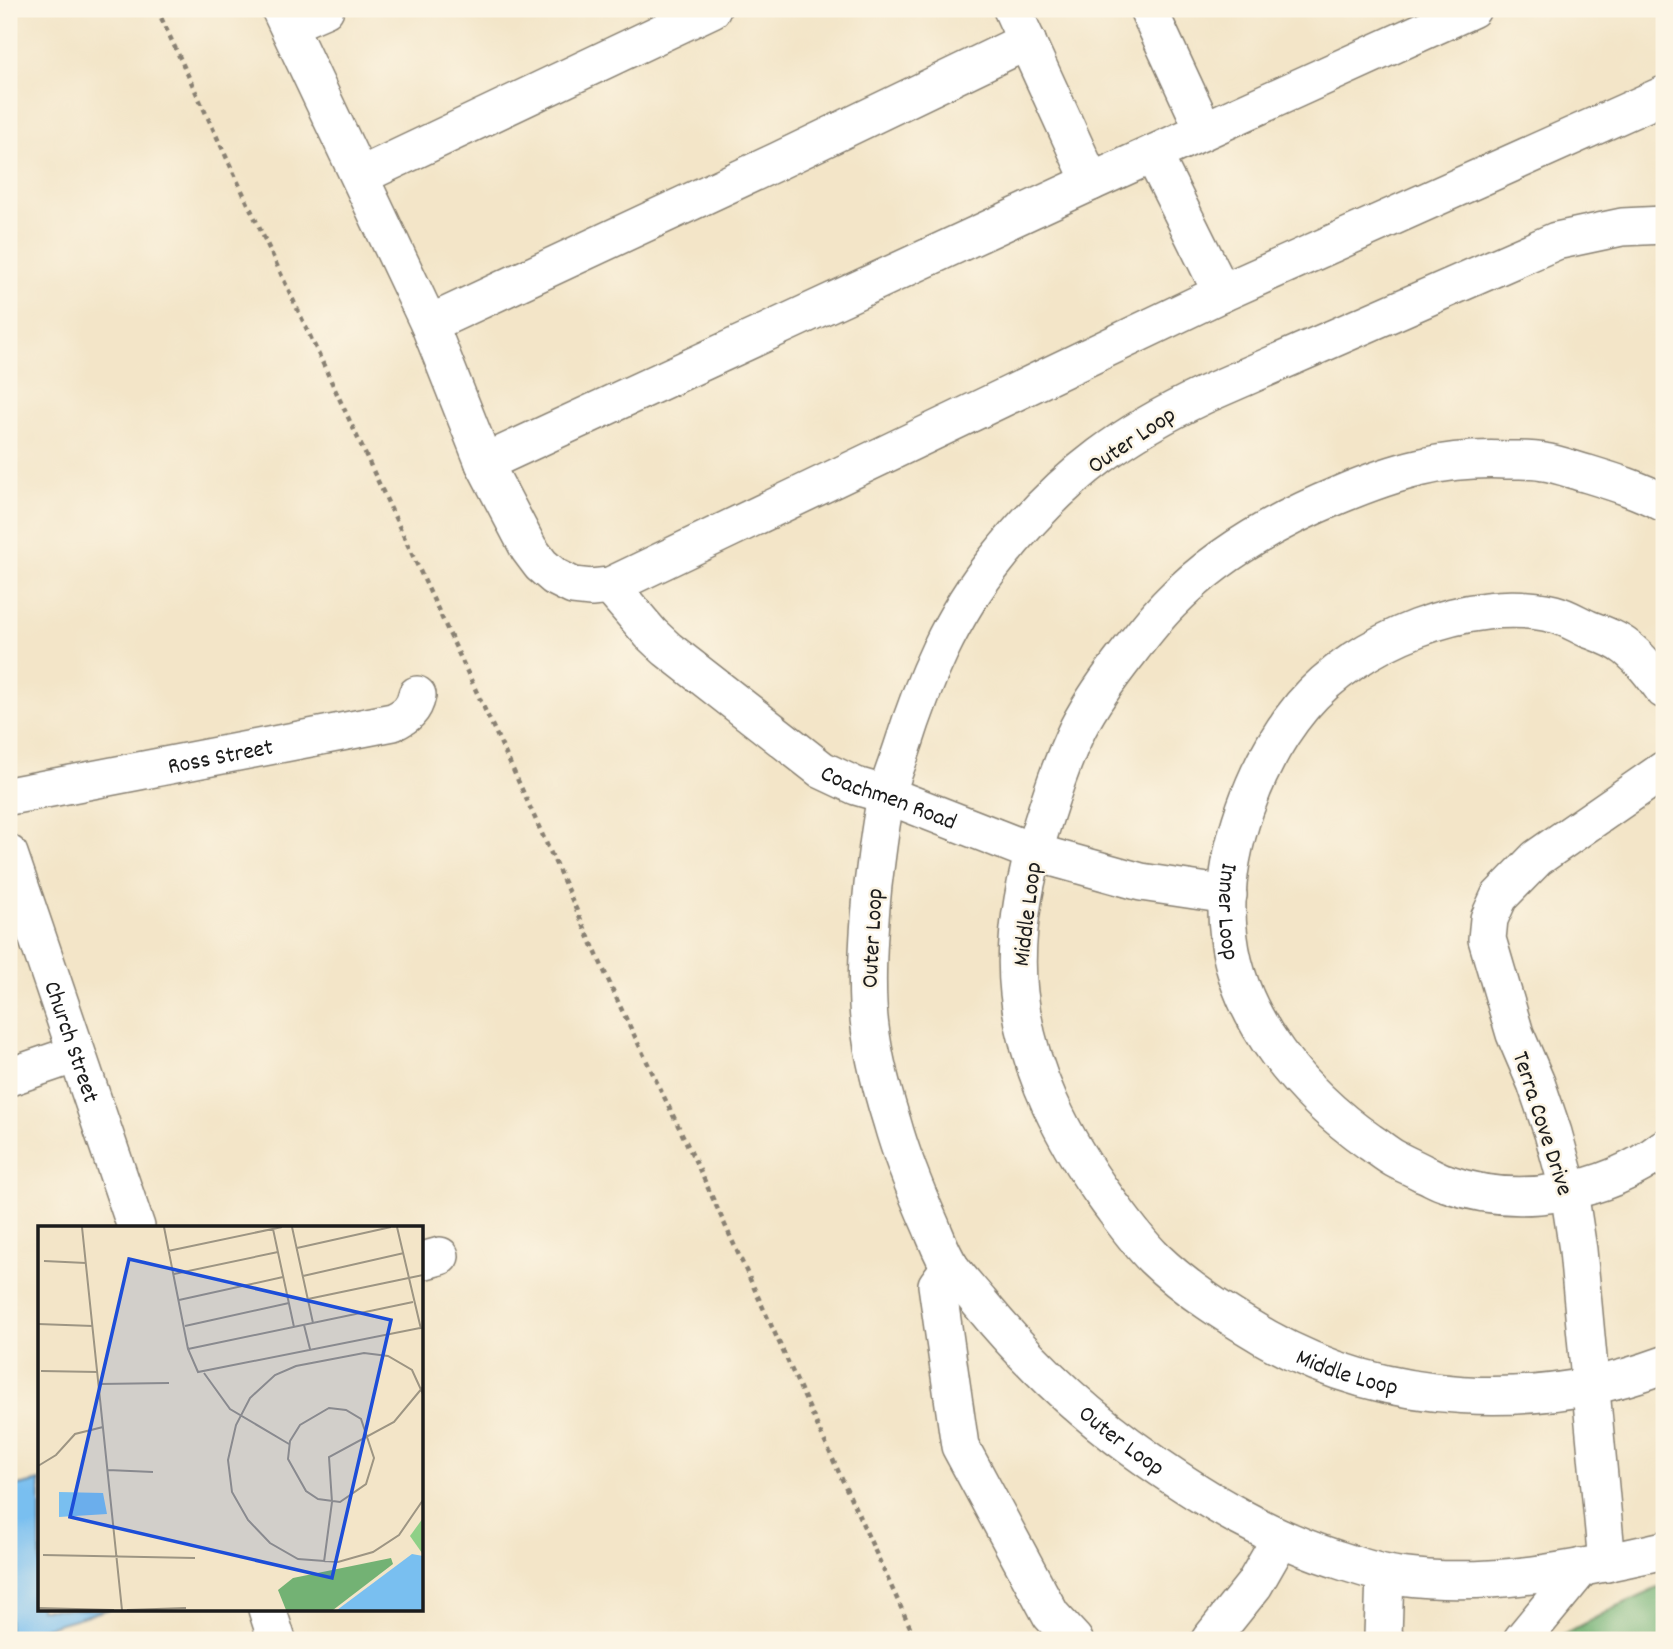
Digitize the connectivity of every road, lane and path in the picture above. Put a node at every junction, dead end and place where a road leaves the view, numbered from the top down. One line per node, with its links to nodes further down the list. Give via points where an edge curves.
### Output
1 (158, 9): 41 (path)
2 (325, 9): 6 (street)
3 (712, 9): 11 (street)
4 (1148, 9): 9 (street)
5 (1472, 9): 9 (street)
6 (284, 17): 11 (street)
7 (1019, 25): 12 (street); 15 (street, via 778,161)
8 (1664, 95): 14 (street)
9 (1204, 130): 10 (street)
10 (1153, 154): 12 (street); 14 (street)
11 (360, 176): 15 (street)
12 (1091, 182): 16 (street)
13 (1664, 225): 22 (street, Outer Loop, via 1622,227 1556,241 1204,395 1100,456 1048,500 972,593 929,674)
14 (1222, 293): 18 (street)
15 (429, 324): 16 (street)
16 (484, 463): 18 (street, via 541,565 573,586)
17 (1664, 503): 24 (street, Middle Loop, via 1618,483 1541,461 1478,458 1420,466 1307,508 1214,565 1172,600 1142,635 1080,724)
18 (610, 586): 22 (street, Coachmen Road, via 667,649 822,770)
19 (1664, 690): 26 (street, Inner Loop, via 1626,647 1556,614 1494,611 1422,625 1371,650 1327,681 1282,733 1249,797 1237,832)
20 (417, 695): 23 (street, Ross Street, via 415,705 393,722)
21 (1664, 770): 30 (street, Terra Cove Drive, via 1537,858 1499,897 1489,919 1487,939)
22 (887, 795): 24 (street, Coachmen Road); 32 (street, Outer Loop, via 868,936 872,1039 900,1151)
23 (9, 796)
24 (1033, 852): 26 (street, Coachmen Road, via 1141,882); 34 (street, Middle Loop, via 1017,946 1019,993 1030,1046 1053,1113 1075,1153 1134,1237 1155,1259 1233,1319 1340,1371 1401,1387 1464,1395 1515,1396)
25 (9, 854): 27 (street, Church Street)
26 (1228, 895): 30 (street, Inner Loop, via 1228,936 1243,992 1273,1047 1317,1100 1343,1123 1394,1159 1446,1183 1484,1193 1528,1196)
27 (76, 1054): 28 (street); 31 (street, Church Street)
28 (9, 1077)
29 (1664, 1148): 30 (street, Inner Loop, via 1615,1177)
30 (1569, 1191): 34 (street, Terra Cove Drive)
31 (135, 1226)
32 (950, 1267): 35 (street, Outer Loop, via 1038,1369 1086,1413 1197,1494); 42 (street, via 937,1284 960,1446 1051,1615)
33 (1664, 1365): 34 (street, Middle Loop)
34 (1591, 1387): 37 (street, Terra Cove Drive)
35 (1281, 1538): 38 (street, Outer Loop); 43 (street, via 1254,1585)
36 (1664, 1550): 37 (street, Outer Loop)
37 (1595, 1565): 38 (street, Outer Loop, via 1457,1580); 45 (street)
38 (1385, 1574): 44 (street)
39 (267, 1610): 40 (street)
40 (278, 1640)
41 (916, 1640)
42 (1074, 1640)
43 (1210, 1640)
44 (1386, 1640)
45 (1522, 1640)

